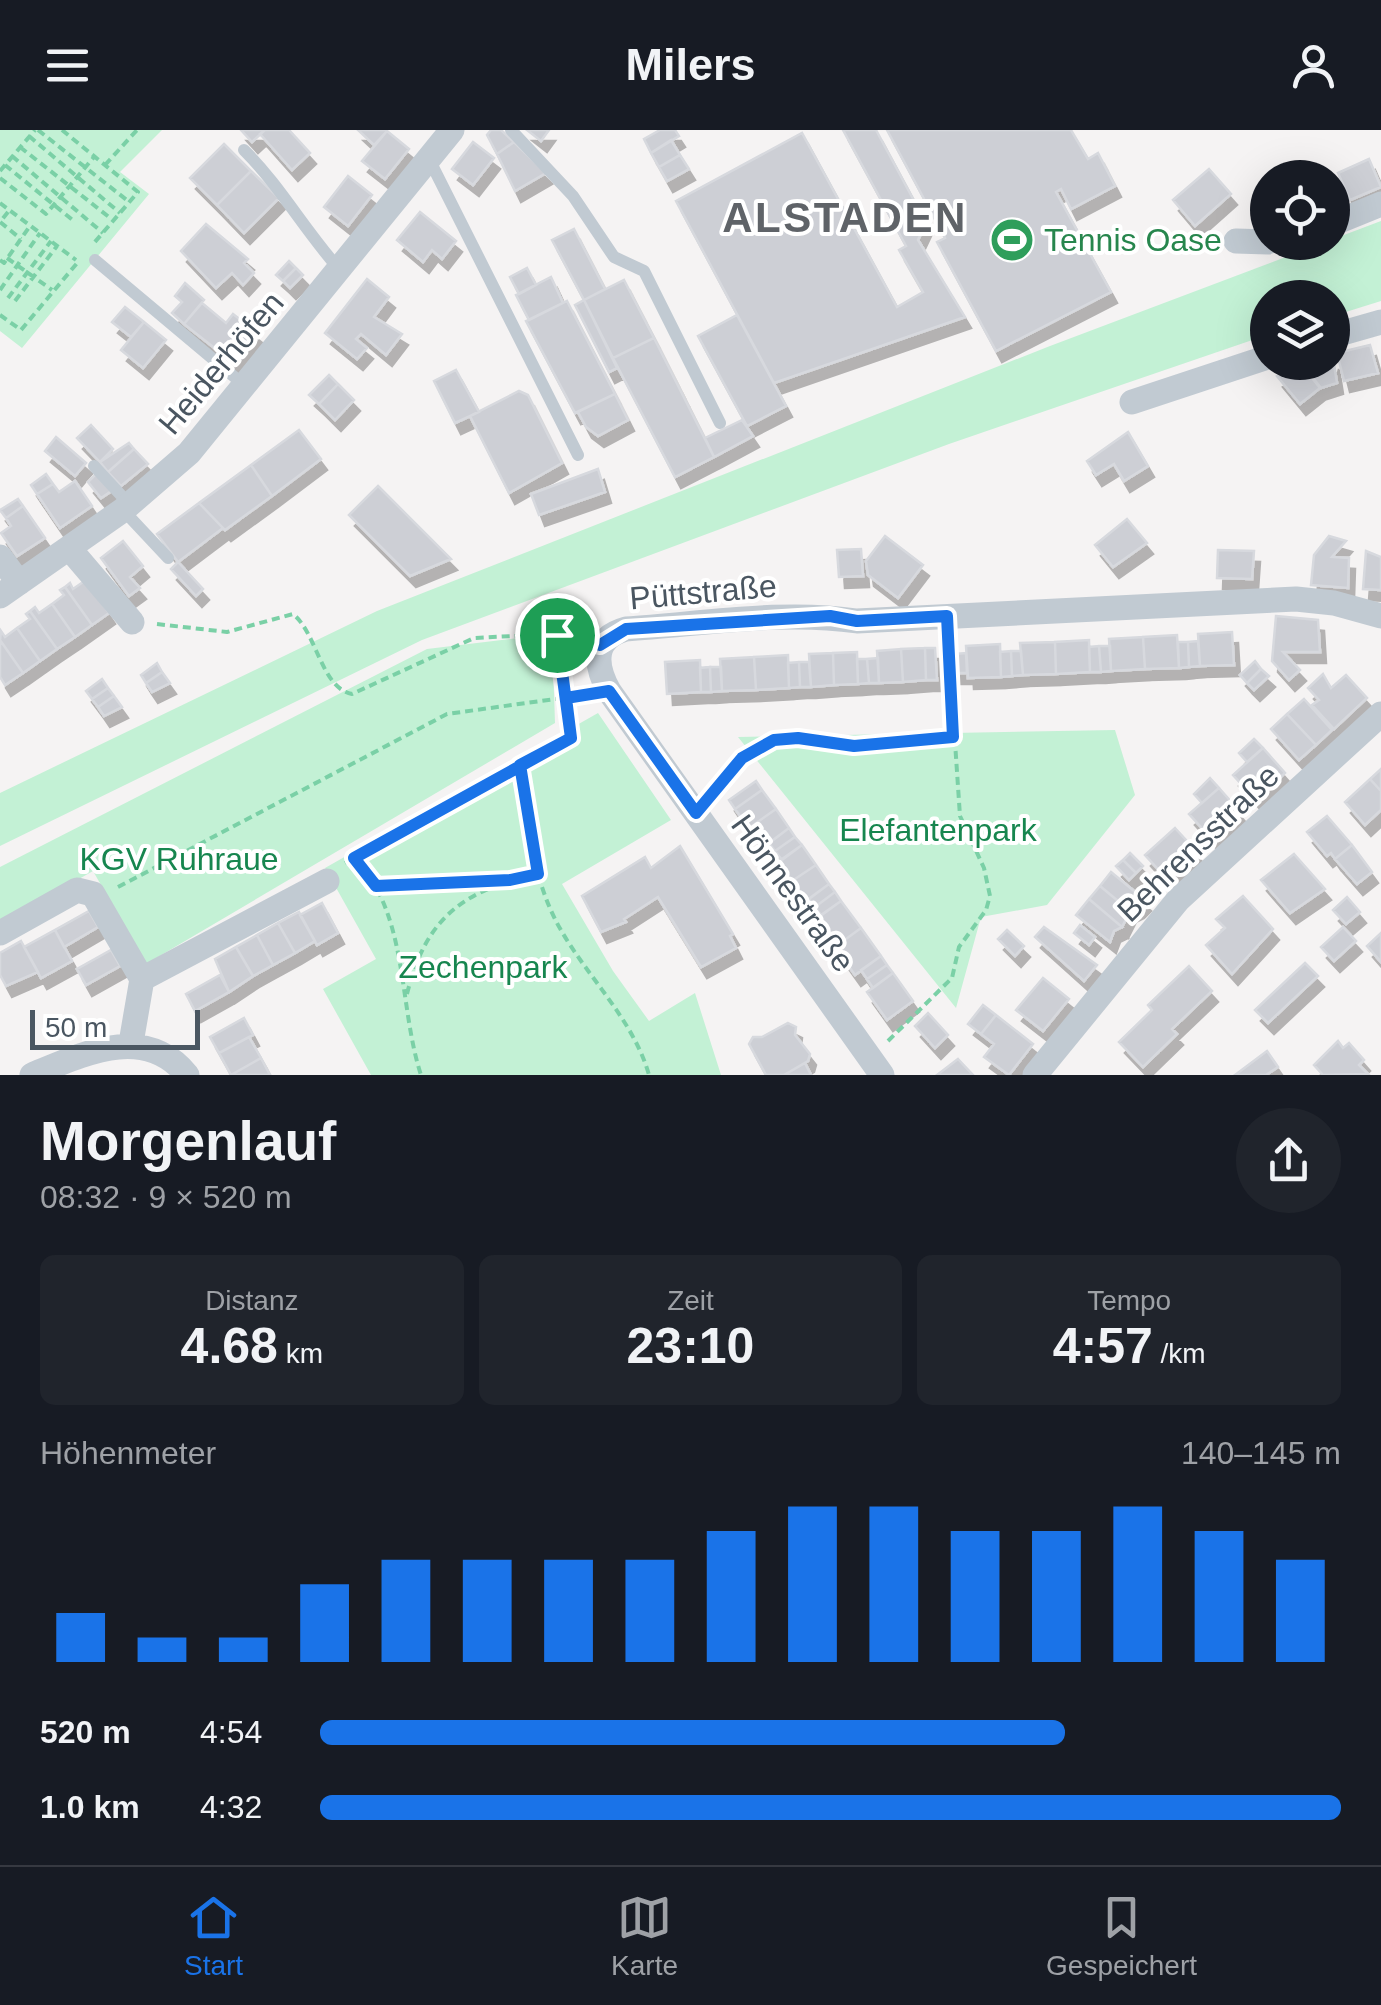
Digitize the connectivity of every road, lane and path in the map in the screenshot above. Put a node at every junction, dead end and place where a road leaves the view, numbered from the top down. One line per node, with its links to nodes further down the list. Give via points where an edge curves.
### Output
1 (36, 130): 6 (path); 14 (path)
2 (62, 130): 10 (path)
3 (138, 130): 13 (path)
4 (452, 130): 11 (street, Heiderhöfen)
5 (510, 130): 53 (lane, via 573,196 614,257 644,271)
6 (29, 136): 7 (path); 16 (path)
7 (20, 147): 9 (path); 17 (path)
8 (244, 150): 40 (lane, via 281,187)
9 (12, 156): 12 (path); 18 (path)
10 (94, 156): 13 (path); 14 (path)
11 (430, 159): 40 (street, Heiderhöfen); 54 (lane)
12 (5, 165): 15 (path); 22 (path)
13 (105, 166): 19 (path, via 138,192)
14 (85, 168): 16 (path); 19 (path)
15 (0, 174): 22 (path, via 46,214)
16 (78, 176): 17 (path); 24 (path)
17 (69, 187): 18 (path); 26 (path)
18 (61, 196): 22 (path); 30 (path)
19 (129, 202): 24 (path)
20 (0, 203): 23 (path)
21 (1381, 204): 25 (street)
22 (54, 206): 27 (path)
23 (9, 210): 28 (path); 31 (path, via 0,222)
24 (120, 212): 26 (path)
25 (1350, 217)
26 (114, 220): 30 (path)
27 (75, 222)
28 (30, 226): 29 (path); 31 (path)
29 (40, 233): 32 (path); 39 (path)
30 (104, 233): 38 (path)
31 (21, 239): 37 (path)
32 (51, 241): 35 (path); 41 (path)
33 (1236, 241): 34 (street)
34 (1250, 241)
35 (57, 246): 38 (path); 42 (path)
36 (95, 260): 51 (lane)
37 (3, 262): 39 (path)
38 (78, 262): 44 (path)
39 (17, 266): 41 (path); 43 (path)
40 (340, 270): 51 (street, Heiderhöfen)
41 (27, 272): 42 (path); 45 (path)
42 (33, 278): 44 (path); 46 (path)
43 (0, 290)
44 (54, 291): 47 (path, via 20,330)
45 (8, 298)
46 (15, 301)
47 (0, 315)
48 (1381, 322): 49 (street)
49 (1350, 331)
50 (1250, 363): 52 (street)
51 (246, 387): 56 (street, Heiderhöfen, via 189,453)
52 (1132, 402)
53 (720, 423)
54 (578, 455)
55 (94, 466): 56 (lane)
56 (126, 508): 57 (street, Heiderhöfen); 59 (lane)
57 (69, 548): 60 (street, Heiderhöfen); 63 (street)
58 (0, 557): 60 (street)
59 (168, 558)
60 (9, 590)
61 (947, 616): 62 (street, Püttstraße, via 1309,600); 65 (street, Püttstraße, via 626,629); 69 (path)
62 (1381, 616)
63 (132, 622): 64 (path, Püttstraße, via 227,632 293,614 340,690 352,694 474,638)
64 (557, 635): 65 (path, Püttstraße); 67 (path)
65 (600, 645): 66 (street, Hönnestraße, via 599,669)
66 (609, 691): 67 (path); 71 (street, Hönnestraße)
67 (566, 698): 70 (path, via 571,738); 77 (path, via 447,714)
68 (1381, 714): 87 (street, Behrensstraße, via 1178,900)
69 (953, 737): 71 (path, via 854,746 774,740 742,758); 82 (path, via 960,821 984,868 989,903 959,947 952,978)
70 (520, 765): 72 (path); 73 (path)
71 (696, 813): 82 (street, Hönnestraße)
72 (354, 858): 75 (path); 76 (path)
73 (538, 874): 74 (path); 86 (path, via 560,927 630,1033)
74 (510, 880): 76 (path); 80 (path, via 468,898 440,920 423,946)
75 (327, 881): 79 (street)
76 (376, 886): 80 (path)
77 (109, 892)
78 (0, 933): 79 (street, via 71,893 88,891)
79 (142, 979): 81 (street)
80 (406, 999): 85 (path)
81 (132, 1044): 83 (street); 84 (street, via 168,1057)
82 (875, 1065)
83 (32, 1075)
84 (188, 1075)
85 (421, 1075)
86 (649, 1075)
87 (1035, 1075)

